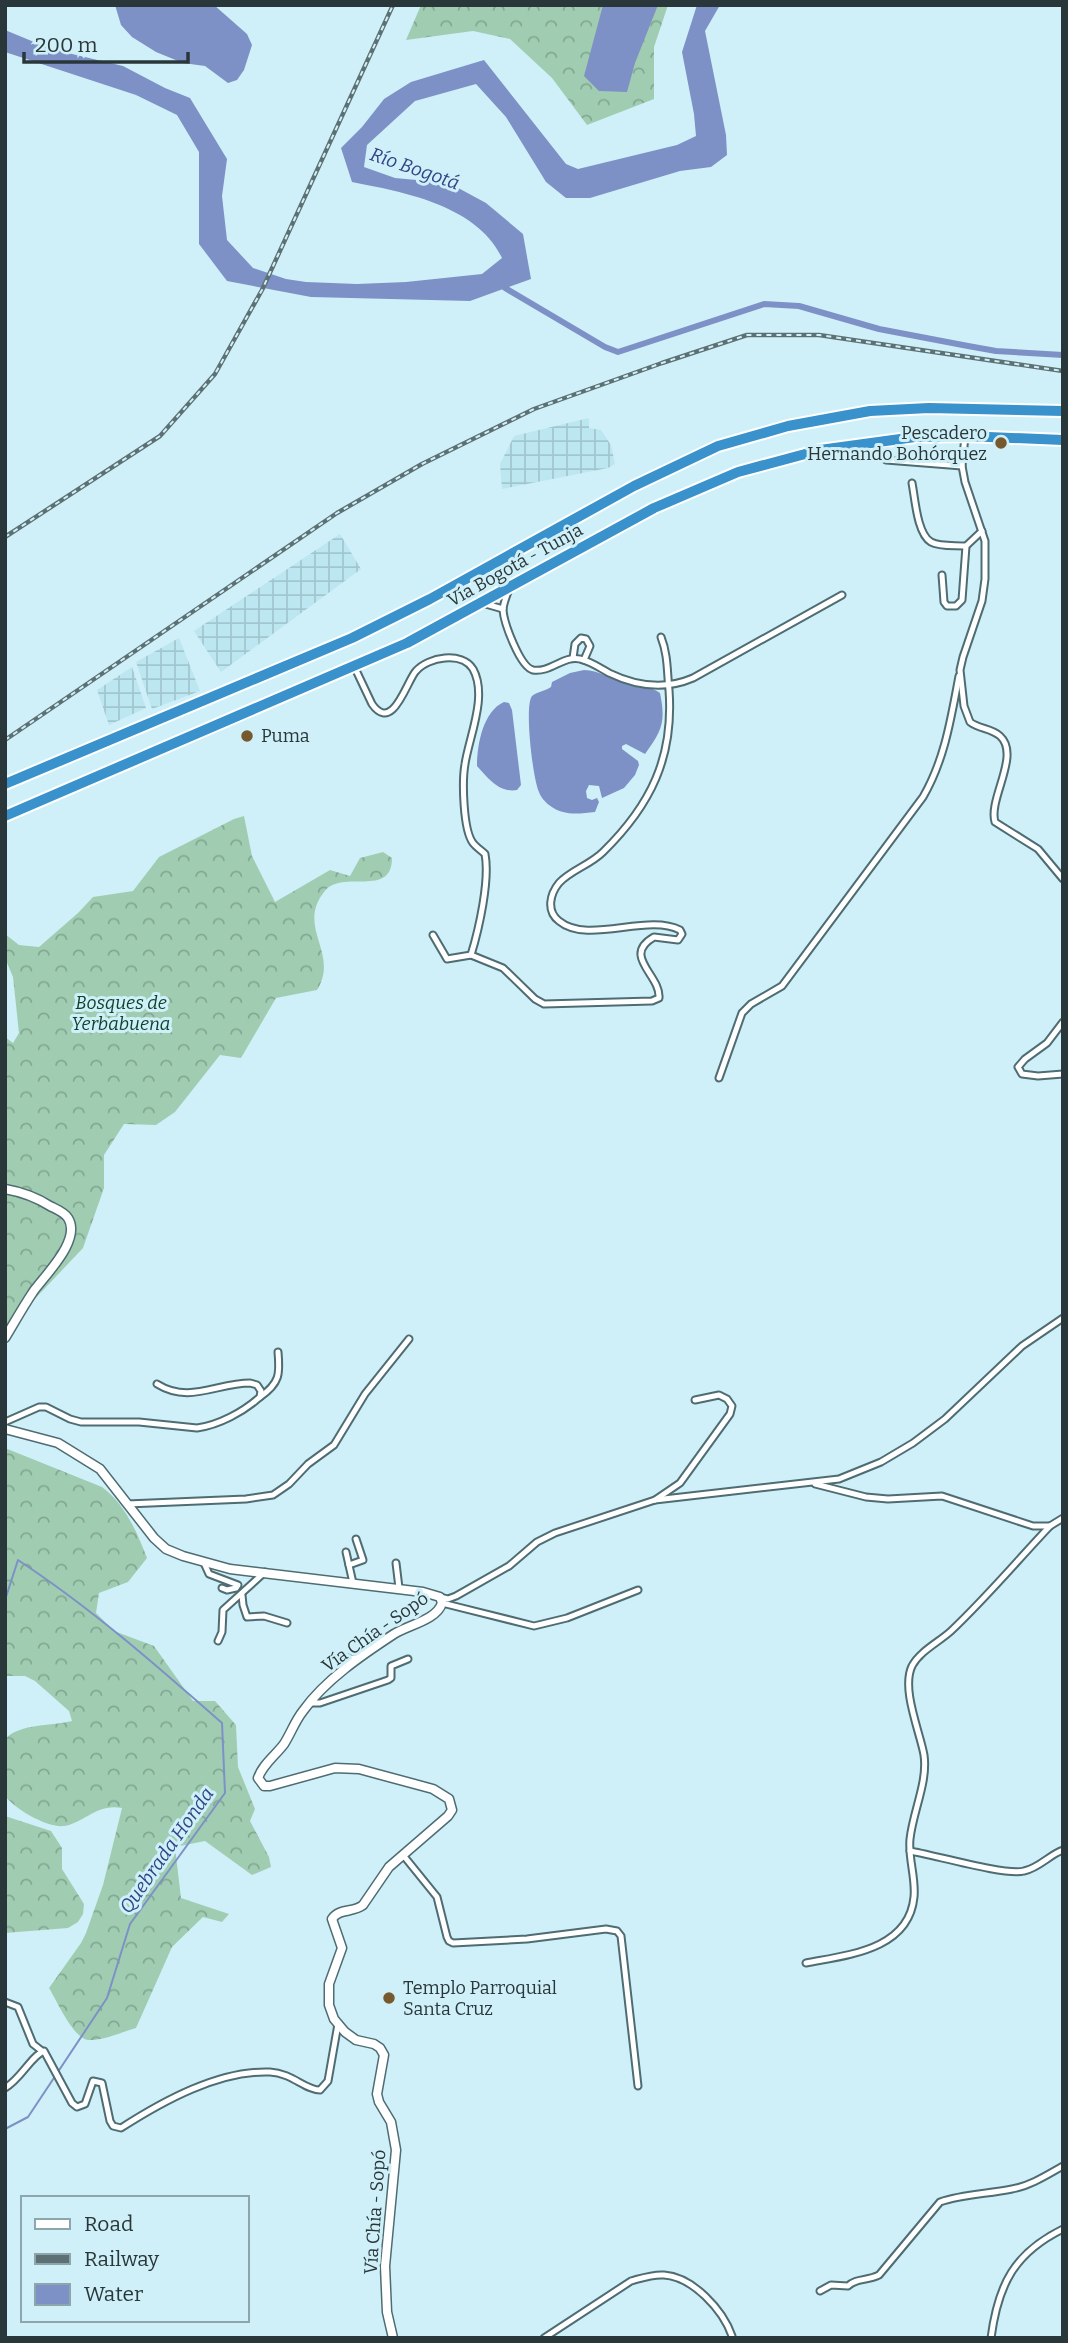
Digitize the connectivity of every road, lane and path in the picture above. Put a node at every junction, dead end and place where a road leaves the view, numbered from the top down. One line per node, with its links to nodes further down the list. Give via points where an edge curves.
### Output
1 (1063, 411): 20 (highway, Vía Bogotá - Tunja, via 870,411 788,426 718,446 634,486 361,634)
2 (965, 436): 3 (highway, Vía Bogotá - Tunja); 5 (street); 10 (highway, Vía Bogotá - Tunja, via 859,444 761,464 654,508)
3 (1063, 440)
4 (886, 460): 5 (street)
5 (962, 466): 7 (street)
6 (912, 483): 8 (street, via 925,537 934,543)
7 (982, 531): 8 (street); 18 (street, via 982,601)
8 (966, 546): 9 (street, via 962,600 956,606 944,602)
9 (942, 575)
10 (510, 587): 12 (highway, Vía Bogotá - Tunja); 13 (street)
11 (842, 595): 19 (street, via 692,678)
12 (482, 603): 13 (street); 17 (highway, Vía Bogotá - Tunja)
13 (503, 609): 15 (street, via 517,654 526,667 538,670)
14 (661, 637): 19 (street)
15 (573, 658): 16 (street); 16 (street, via 581,638 590,646)
16 (584, 660): 19 (street, via 631,681)
17 (354, 666): 21 (highway, Vía Bogotá - Tunja); 24 (street, via 372,704 382,712 400,702 410,678 424,664 458,658 475,673 478,702 464,788 469,833 485,854 487,869)
18 (960, 670): 22 (street, via 970,723 999,735 1006,746 995,822 1038,849); 27 (street, via 934,778 782,986 743,1013)
19 (668, 686): 24 (street, via 669,729 654,786 600,855 558,884 550,904 552,913 567,926 587,930 653,925 680,930 678,940 654,937 643,948 642,964 655,981 659,998 544,1004 503,968)
20 (5, 783)
21 (5, 816)
22 (1063, 879)
23 (433, 935): 24 (street, via 447,959)
24 (471, 955)
25 (1063, 1022): 26 (street, via 1047,1043 1018,1067 1030,1076)
26 (1063, 1074)
27 (719, 1078)
28 (5, 1189): 30 (street, via 63,1212 70,1227 61,1257)
29 (1063, 1318): 38 (street, via 1022,1346 913,1443 858,1472)
30 (5, 1338)
31 (409, 1339): 40 (street, via 365,1394 334,1444 289,1485 273,1494 246,1499)
32 (278, 1352): 34 (street, via 278,1377)
33 (157, 1384): 34 (street, via 184,1393 250,1383 257,1385)
34 (260, 1397): 36 (street, via 217,1423 197,1428 81,1422 46,1407)
35 (695, 1400): 39 (street, via 719,1395 732,1406 680,1483)
36 (5, 1422)
37 (5, 1429): 40 (street, Vía Chía - Sopó, via 70,1449 100,1469)
38 (811, 1483): 39 (street); 42 (street, via 866,1497 942,1496 1033,1526)
39 (655, 1500): 54 (street, via 555,1533 509,1566)
40 (127, 1504): 45 (street, Vía Chía - Sopó, via 166,1549)
41 (1063, 1518): 42 (street)
42 (1050, 1526): 62 (street, via 912,1666 914,1722 924,1769)
43 (356, 1539): 47 (street, via 363,1560)
44 (346, 1552): 47 (street)
45 (204, 1563): 48 (street, Vía Chía - Sopó); 50 (street, via 209,1574 238,1585)
46 (396, 1563): 51 (street)
47 (349, 1565): 49 (street)
48 (265, 1572): 49 (street, Vía Chía - Sopó); 53 (street)
49 (353, 1583): 51 (street, Vía Chía - Sopó)
50 (222, 1588)
51 (399, 1588): 54 (street, Vía Chía - Sopó)
52 (638, 1590): 54 (street, via 534,1626)
53 (242, 1595): 55 (street, via 247,1617 264,1616); 56 (street, via 223,1610)
54 (441, 1600): 58 (street, Vía Chía - Sopó, via 435,1614 405,1626)
55 (287, 1623)
56 (218, 1641)
57 (331, 1658): 58 (street)
58 (360, 1658): 60 (street, Vía Chía - Sopó)
59 (408, 1659): 60 (street, via 391,1666 388,1680)
60 (309, 1703): 63 (street, Vía Chía - Sopó, via 283,1745 262,1768 259,1782 270,1786 335,1768 359,1769 445,1795 452,1805 448,1816)
61 (1063, 1850): 62 (street, via 1035,1867 1016,1872)
62 (910, 1851): 64 (street, via 915,1895 910,1918 902,1927 873,1947)
63 (402, 1855): 66 (street, Vía Chía - Sopó, via 363,1905 332,1919 342,1948 329,1984 329,2005); 68 (street, via 437,1897 447,1937 453,1943 617,1931)
64 (806, 1963)
65 (5, 2002): 67 (street, via 18,2007 33,2044)
66 (338, 2024): 67 (street, via 328,2081 320,2090 286,2074 243,2074 163,2101 121,2127 110,2121 102,2083 95,2080 85,2104 77,2107 47,2052); 73 (street, Vía Chía - Sopó, via 356,2040 380,2048 384,2055 377,2094 391,2122 396,2150 385,2266)
67 (41, 2051): 69 (street)
68 (638, 2085)
69 (5, 2088)
70 (1063, 2166): 72 (street, via 1014,2189 940,2202 879,2275)
71 (1063, 2229): 76 (street, via 1031,2249 1010,2270 995,2312)
72 (820, 2291)
73 (393, 2338)
74 (544, 2338): 75 (street, via 631,2281 665,2275 684,2281 710,2303 728,2323)
75 (731, 2338)
76 (992, 2338)

